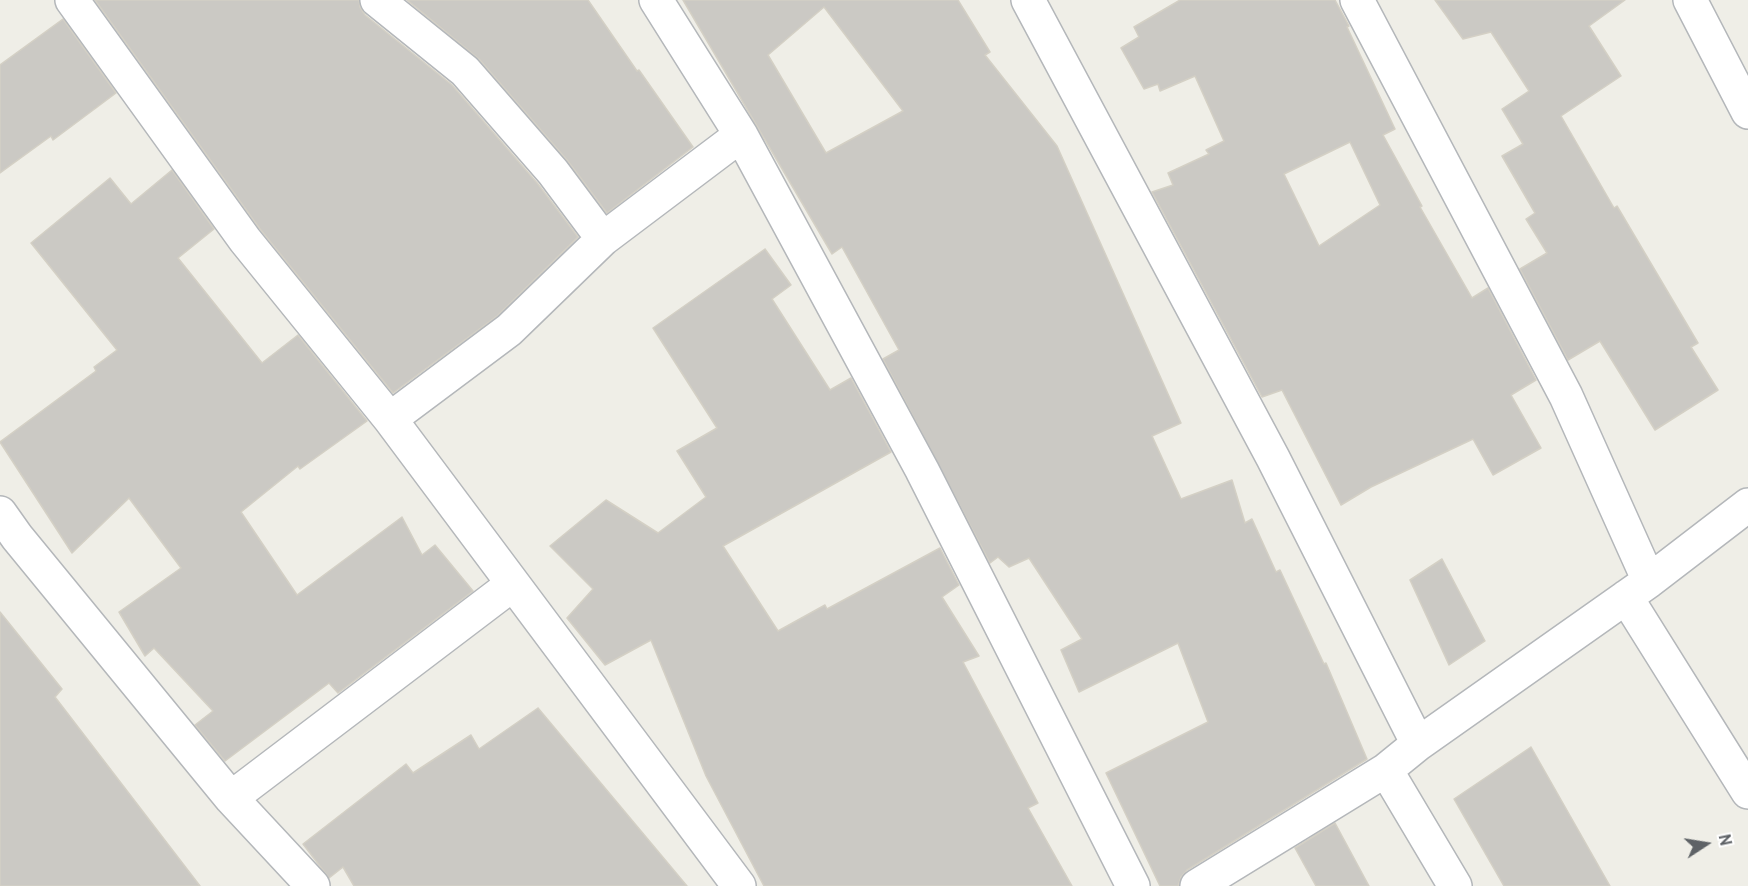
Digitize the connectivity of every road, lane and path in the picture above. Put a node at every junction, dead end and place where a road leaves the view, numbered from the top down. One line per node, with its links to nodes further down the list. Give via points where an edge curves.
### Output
1 (72, 0): 10 (street, via 244,240)
2 (377, 0): 9 (street, via 465,71 553,172)
3 (656, 0): 8 (street)
4 (1028, 0): 15 (street, via 1273,458)
5 (1357, 0): 14 (street, via 1566,396)
6 (1690, 0): 7 (street)
7 (1748, 112)
8 (741, 135): 9 (street); 21 (street, via 922,470)
9 (603, 239): 10 (street, via 509,330)
10 (390, 419): 13 (street)
11 (1748, 505): 14 (street)
12 (0, 513): 18 (street)
13 (513, 584): 18 (street); 19 (street)
14 (1638, 589): 15 (street); 17 (street)
15 (1418, 744): 16 (street)
16 (1386, 770): 22 (street); 23 (street)
17 (1748, 792)
18 (231, 798): 20 (street)
19 (735, 885)
20 (313, 886)
21 (1133, 886)
22 (1197, 886)
23 (1455, 886)

